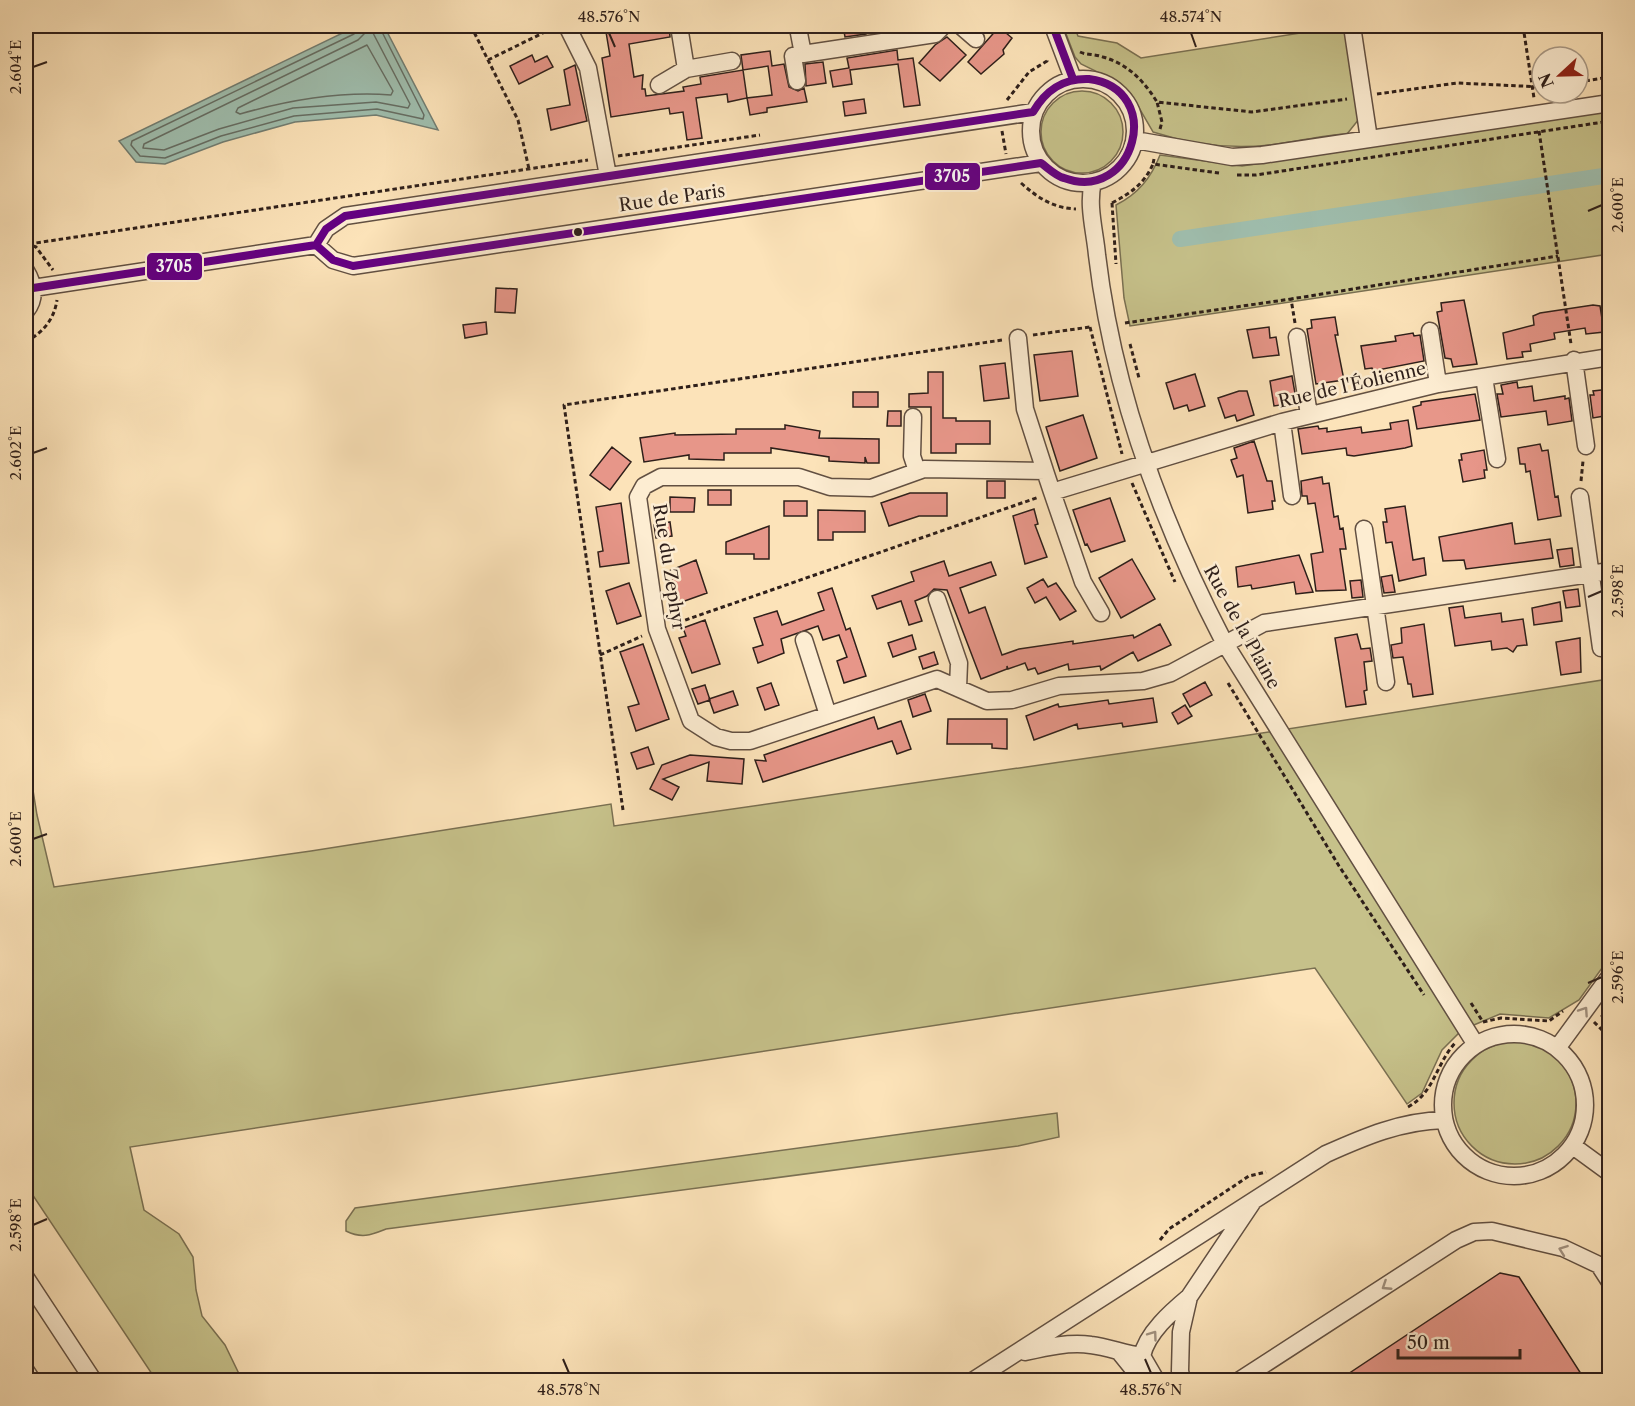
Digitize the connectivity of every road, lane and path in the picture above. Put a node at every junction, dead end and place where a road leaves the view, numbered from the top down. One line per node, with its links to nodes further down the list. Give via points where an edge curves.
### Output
1 (471, 26): 15 (path)
2 (556, 26): 15 (path)
3 (567, 26): 38 (street, via 588,68)
4 (679, 26): 18 (street)
5 (943, 26): 14 (street, via 935,34)
6 (961, 26): 11 (street)
7 (1053, 26): 20 (street)
8 (1352, 26): 25 (street)
9 (1524, 26): 17 (path)
10 (798, 28): 14 (street)
11 (976, 39)
12 (1076, 44): 28 (path, via 1080,53 1102,56 1125,66 1146,85)
13 (1044, 52): 26 (path, via 1047,61 1029,72)
14 (791, 56): 22 (street)
15 (488, 60): 42 (path, via 518,120)
16 (732, 61): 18 (street)
17 (1530, 68)
18 (686, 69): 23 (street)
19 (1610, 77): 21 (path)
20 (1073, 79): 31 (street, via 1050,89); 36 (street, via 1094,79 1122,95 1131,109)
21 (1590, 80)
22 (797, 81)
23 (659, 85)
24 (1530, 89): 25 (path, via 1457,83)
25 (1363, 96): 28 (path, via 1252,112); 35 (street)
26 (1008, 99): 27 (path); 33 (path)
27 (997, 101)
28 (1157, 102): 37 (path, via 1162,122)
29 (1610, 103): 32 (street)
30 (1535, 105): 32 (path)
31 (1034, 112): 33 (street, Rue de Paris); 39 (street, via 1032,143)
32 (1536, 114): 35 (street); 48 (path)
33 (1004, 117): 41 (path, via 1002,135); 43 (street, Rue de Paris)
34 (768, 134): 38 (path)
35 (1369, 139): 37 (street, via 1232,157)
36 (1135, 140): 37 (street); 44 (street, via 1130,156 1120,168)
37 (1156, 145)
38 (605, 158): 42 (path); 43 (street)
39 (1041, 163): 41 (street, Rue de Paris); 44 (street, via 1060,178 1076,183)
40 (1153, 164): 45 (path, via 1149,175 1134,191)
41 (1012, 167): 45 (path, via 1020,182 1036,197 1057,207); 47 (street, Rue de Paris, via 353,266 333,260)
42 (529, 169): 46 (path)
43 (608, 176): 47 (street, Rue de Paris, via 345,216 327,229)
44 (1093, 182): 45 (street, Rue de la Plaine)
45 (1092, 208): 66 (street, Rue de la Plaine, via 1103,302)
46 (26, 243)
47 (316, 245): 50 (street)
48 (1558, 256): 51 (path); 58 (path)
49 (26, 271): 50 (street)
50 (33, 288): 52 (street)
51 (1291, 299): 53 (path); 55 (path)
52 (26, 311)
53 (1125, 323)
54 (1430, 331): 60 (street)
55 (1297, 337): 61 (street)
56 (1018, 338): 68 (street, via 1025,409)
57 (1610, 357): 58 (street, Rue de l'Éolienne)
58 (1574, 360): 59 (street, Rue de l'Éolienne); 64 (street)
59 (1484, 377): 60 (street, Rue de l'Éolienne); 65 (street)
60 (1438, 384): 61 (street, Rue de l'Éolienne)
61 (1309, 415): 63 (street, Rue de l'Éolienne)
62 (913, 417): 67 (street, via 912,456)
63 (1282, 422): 66 (street, Rue de l'Éolienne); 70 (street)
64 (1586, 446): 71 (path)
65 (1497, 459)
66 (1145, 465): 69 (street); 80 (street, Rue de la Plaine, via 1192,581)
67 (917, 471): 68 (street, Rue du Zephyr); 78 (street, Rue du Zephyr, via 871,488 830,487 799,477 661,477 644,486 638,497)
68 (1045, 471): 69 (street)
69 (1052, 492): 77 (street, via 1083,582); 78 (path)
70 (1292, 496)
71 (1580, 497): 74 (street)
72 (1364, 529): 76 (street)
73 (1610, 571): 74 (street)
74 (1591, 574): 76 (street); 81 (street)
75 (937, 599): 84 (street, via 959,663)
76 (1375, 607): 80 (street, via 1264,623); 83 (street)
77 (1101, 613)
78 (657, 629): 82 (path); 85 (street, Rue du Zephyr, via 691,721 716,737 750,741)
79 (804, 640): 85 (street)
80 (1224, 642): 84 (street, Rue du Zephyr, via 1171,673 1143,681 1059,686 1012,700 987,701); 89 (street, Rue de la Plaine)
81 (1601, 648)
82 (600, 655)
83 (1386, 682)
84 (958, 688): 85 (street, Rue du Zephyr, via 937,679)
85 (828, 715)
86 (1610, 975): 90 (street, one-way to 86)
87 (1610, 1011): 88 (path, via 1594,1022)
88 (1610, 1038)
89 (1476, 1045): 90 (street, via 1494,1036 1515,1033); 91 (street, via 1459,1059 1448,1078)
90 (1558, 1047): 92 (street, via 1581,1082 1586,1104)
91 (1444, 1120): 92 (street, via 1453,1142 1469,1160 1489,1172 1512,1176 1535,1173 1556,1163); 94 (street, via 1411,1123 1368,1135 1326,1154)
92 (1573, 1146): 93 (street)
93 (1610, 1173)
94 (1256, 1197): 97 (street); 99 (street)
95 (26, 1278): 103 (street)
96 (1610, 1282): 108 (street, one-way to 108, via 1599,1265 1563,1248 1492,1232 1474,1233 1455,1240)
97 (1189, 1298): 100 (street, one-way to 97, via 1143,1348 1168,1315); 107 (street, via 1181,1332)
98 (1121, 1354): 99 (street, via 1094,1345 1068,1344); 100 (street); 105 (street)
99 (1013, 1355): 104 (street)
100 (1142, 1356): 106 (street)
101 (26, 1371): 102 (street)
102 (32, 1380)
103 (93, 1380)
104 (974, 1380)
105 (1142, 1380)
106 (1156, 1380)
107 (1182, 1380)
108 (1240, 1380)

